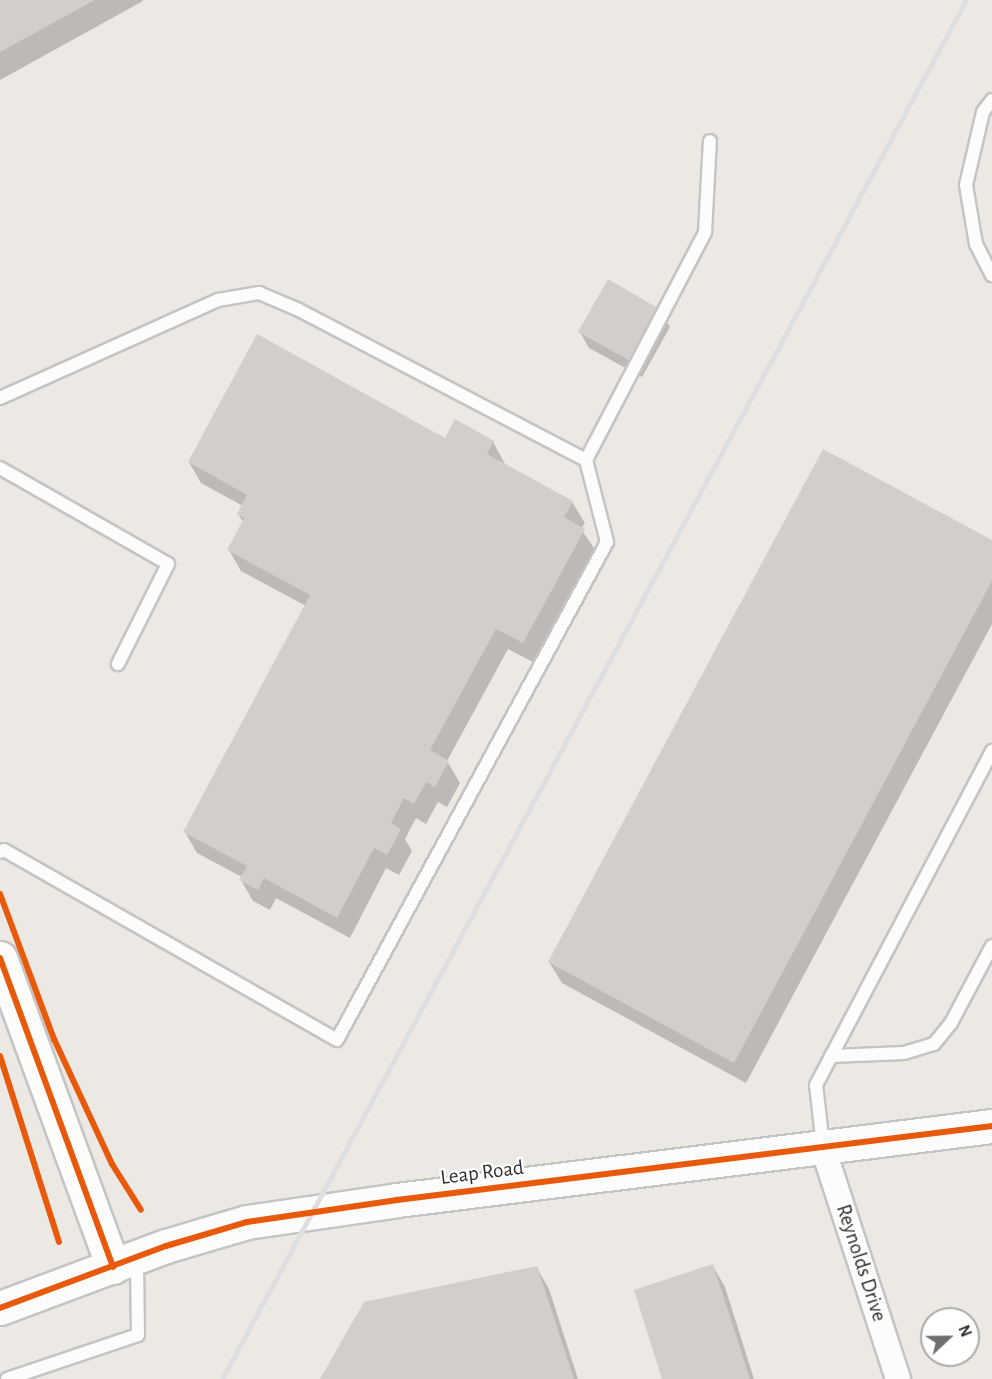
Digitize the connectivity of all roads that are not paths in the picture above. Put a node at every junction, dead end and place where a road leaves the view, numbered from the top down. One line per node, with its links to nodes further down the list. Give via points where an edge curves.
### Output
1 (992, 100): 3 (lane, via 983,112 966,185 976,244)
2 (710, 141): 5 (lane, via 705,232)
3 (992, 275)
4 (0, 398): 5 (lane, via 218,300 259,293 299,310)
5 (586, 460): 9 (lane, via 607,542 337,1040 4,850)
6 (0, 468): 7 (lane, via 168,564)
7 (118, 664)
8 (992, 751): 12 (lane)
9 (0, 852)
10 (992, 946): 12 (lane, via 951,1023 934,1044 904,1053)
11 (0, 958): 15 (street)
12 (831, 1056): 14 (lane, via 816,1085)
13 (988, 1129): 14 (street, Leap Road)
14 (823, 1148): 15 (street, Leap Road, via 247,1222); 18 (street, Reynolds Drive)
15 (125, 1262): 16 (street, Leap Road); 17 (lane, via 138,1335)
16 (0, 1308)
17 (7, 1379)
18 (898, 1379)

